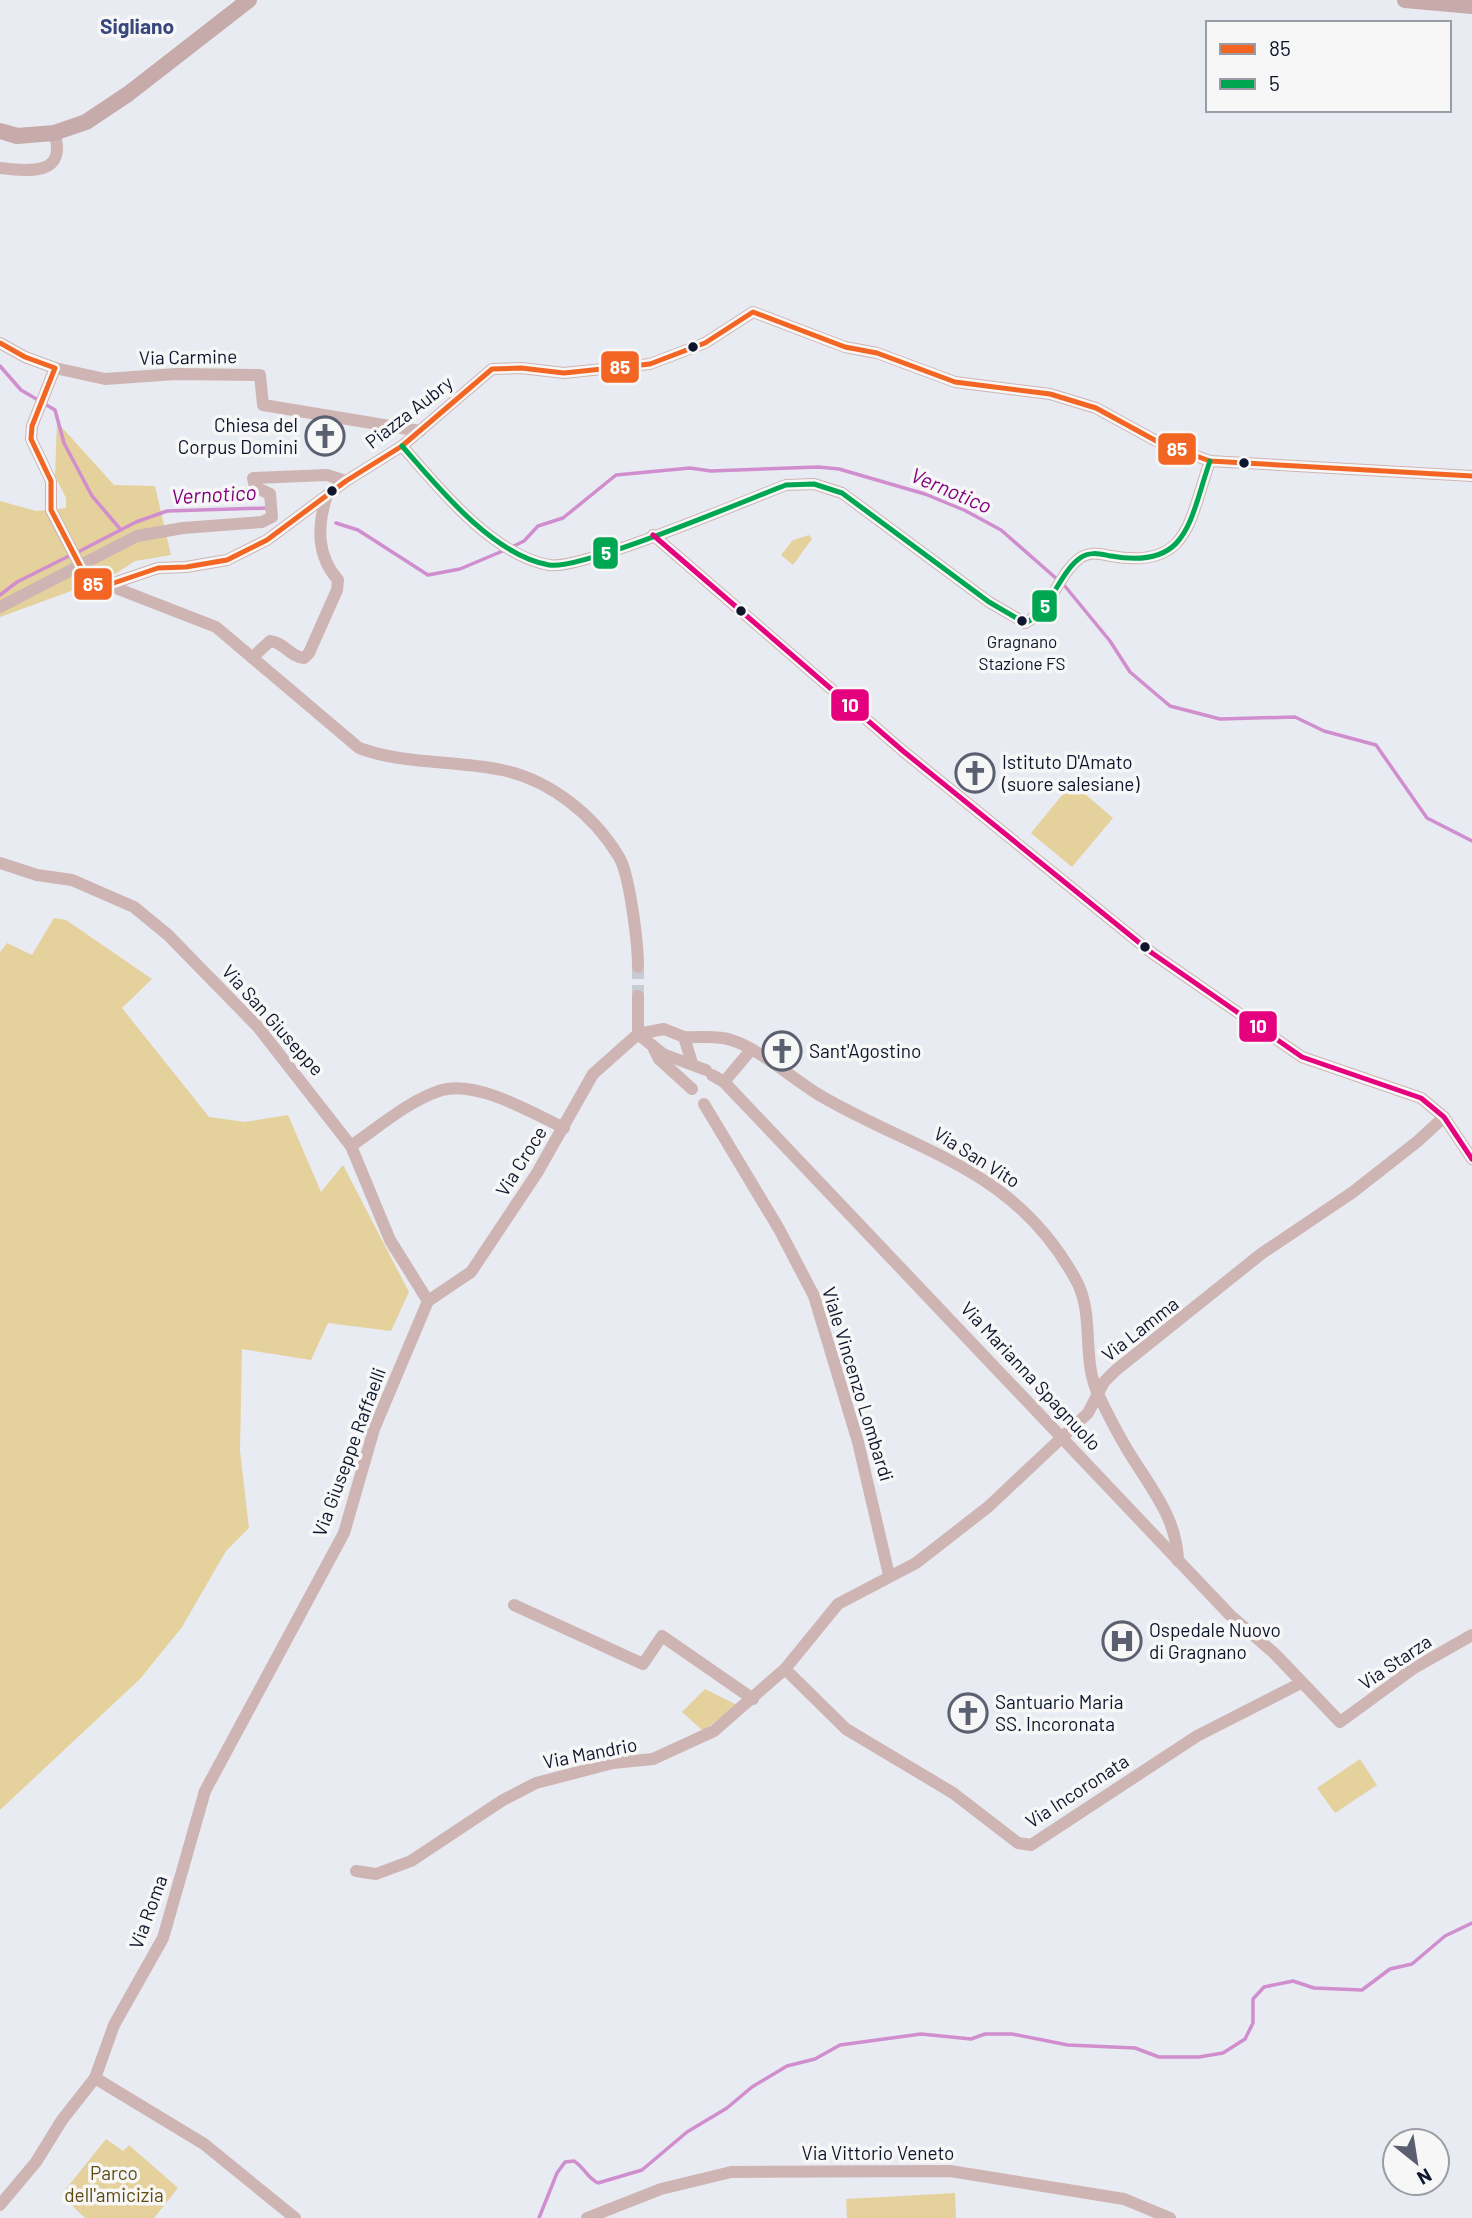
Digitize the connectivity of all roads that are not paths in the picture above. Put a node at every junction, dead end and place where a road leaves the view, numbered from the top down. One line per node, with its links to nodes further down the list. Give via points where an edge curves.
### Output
1 (249, 0): 5 (main road, via 128,94 86,122)
2 (1405, 0): 3 (main road)
3 (1472, 6)
4 (0, 131): 5 (main road, via 17,136)
5 (54, 133): 6 (street, via 59,149 51,164 21,170)
6 (0, 168)
7 (0, 343): 8 (street)
8 (55, 368): 9 (street, Via Carmine, via 105,379 260,375 263,405); 17 (street, bridge, via 31,439 51,481 51,510 88,581 99,588)
9 (420, 431): 10 (street, Piazza Aubry); 11 (street, Piazza Aubry, via 492,369 564,373 650,364 705,343 753,312 955,382 1050,394 1100,409 1160,443)
10 (402, 446): 13 (street, Piazza Aubry); 15 (street, via 461,514 526,556 556,566)
11 (1210, 461): 12 (street); 15 (street, via 1184,536 1173,549 1146,560 1092,553 1080,558 1026,623 989,602 842,493 814,484 786,485)
12 (1472, 476)
13 (346, 481): 14 (street, Piazza Aubry); 19 (street, via 327,475 253,478 255,487 270,494 272,517 262,522 137,536)
14 (326, 498): 16 (street, Piazza Aubry, via 267,540 227,560); 20 (street, via 321,549 338,580 337,590 309,653 296,657 280,643 270,641)
15 (653, 535): 32 (street, via 903,751 1152,953 1302,1057 1421,1098)
16 (149, 572): 17 (street, Piazza Aubry); 18 (street, via 144,583)
17 (108, 585): 18 (street)
18 (151, 599): 20 (street, via 207,621)
19 (0, 607)
20 (252, 658): 22 (street, via 359,748 380,756 525,776 569,800 621,859)
21 (0, 863): 34 (street, Via San Giuseppe, via 104,891 151,921 258,1027)
22 (638, 967)
23 (638, 996): 24 (street)
24 (638, 1034): 25 (street, Via San Vito, via 664,1029); 26 (street); 33 (street, Via Croce, via 593,1074)
25 (684, 1037): 27 (street, Via San Vito, via 733,1040); 28 (street)
26 (652, 1046): 28 (street, Via Marianna Spagnuolo); 30 (street, via 659,1059)
27 (750, 1051): 29 (street); 37 (street, Via San Vito, via 821,1097 939,1152 1013,1200 1057,1251 1084,1298)
28 (692, 1063): 29 (street, Via Marianna Spagnuolo)
29 (724, 1082): 38 (street, Via Marianna Spagnuolo)
30 (692, 1089)
31 (704, 1104): 40 (street, Viale Vincenzo Lombardi, via 814,1296 858,1442)
32 (1444, 1117): 35 (street); 37 (street, Via Lamma, via 1353,1192 1261,1254 1116,1370)
33 (564, 1128): 34 (street, via 471,1089 445,1089 419,1100); 36 (street, Via Croce, via 471,1272)
34 (351, 1146): 36 (street, Via San Giuseppe, via 390,1240)
35 (1472, 1158)
36 (428, 1301): 42 (street, Via Giuseppe Raffaelli, via 374,1429 344,1533)
37 (1097, 1394): 38 (street, Via Lamma, via 1088,1413); 39 (street, Via San Vito, via 1157,1491 1171,1525)
38 (1062, 1439): 39 (street, Via Marianna Spagnuolo); 40 (street, Via Lamma, via 988,1507 916,1563)
39 (1178, 1561): 45 (street, Via Marianna Spagnuolo)
40 (889, 1575): 44 (street, Via Lamma, via 838,1604)
41 (514, 1605): 46 (street, via 643,1664 662,1636)
42 (301, 1615): 49 (street, Via Roma, via 205,1791 163,1938 114,2025)
43 (1472, 1635): 47 (street, Via Starza, via 1414,1668)
44 (785, 1669): 45 (street, Via Incoronata, via 846,1728 953,1793 1018,1843 1031,1845 1197,1736); 46 (street, Via Mandrio)
45 (1301, 1683): 47 (street, Via Marianna Spagnuolo)
46 (753, 1699): 48 (street, Via Mandrio, via 714,1731 653,1759 613,1763 536,1783 411,1861 376,1874)
47 (1340, 1722)
48 (356, 1871)
49 (96, 2078): 50 (street, Via Roma); 51 (street, via 204,2144)
50 (0, 2205)
51 (295, 2218)
52 (587, 2218): 53 (street, Via Vittorio Veneto, via 661,2189 731,2172 950,2171 1124,2199)
53 (1170, 2218)

